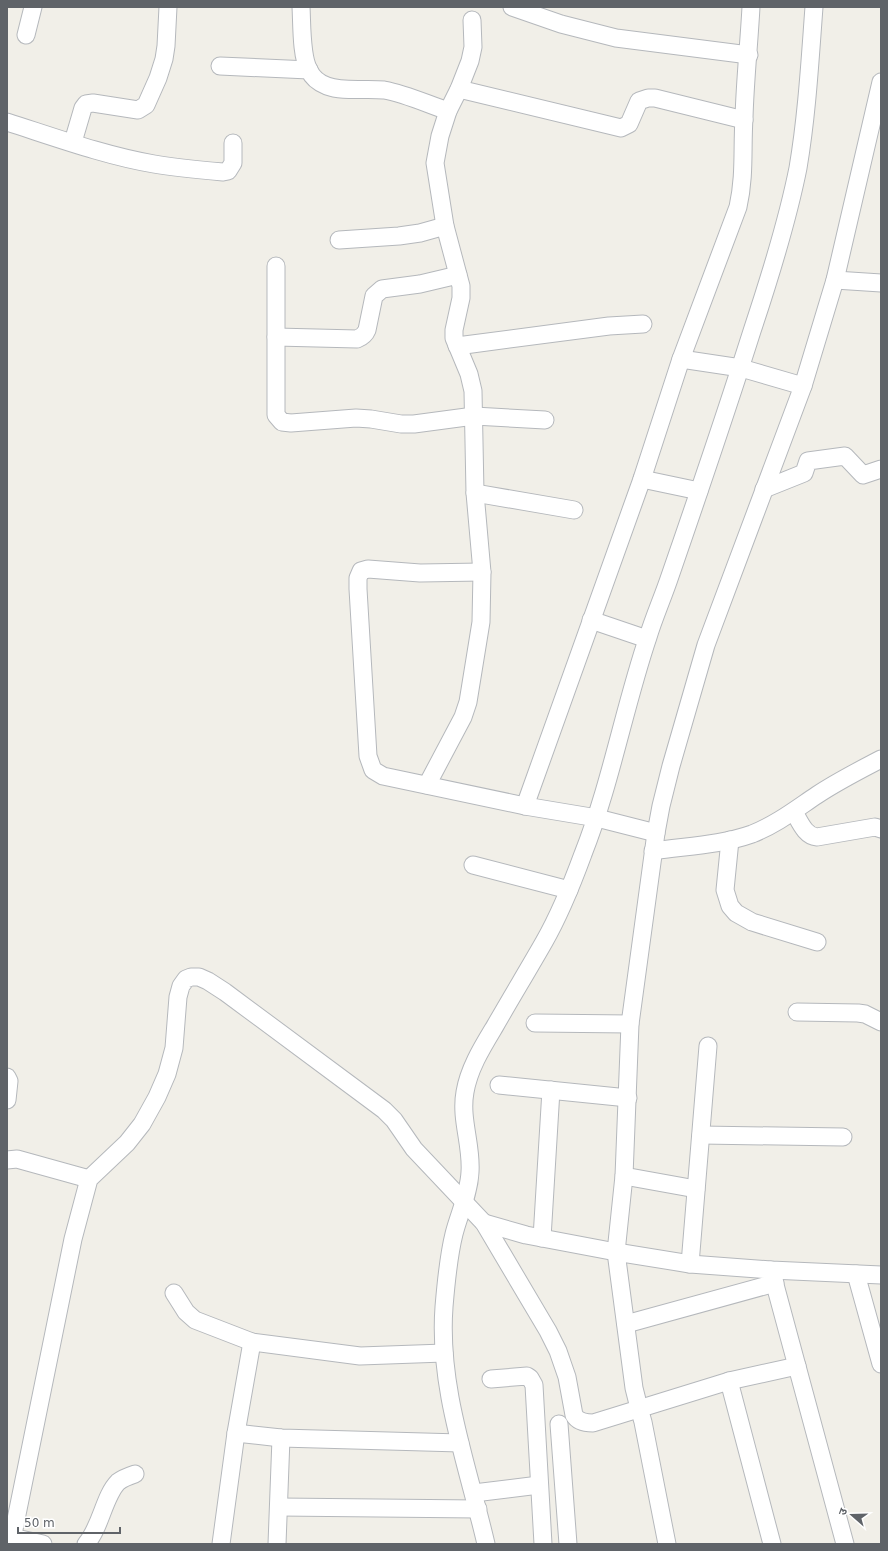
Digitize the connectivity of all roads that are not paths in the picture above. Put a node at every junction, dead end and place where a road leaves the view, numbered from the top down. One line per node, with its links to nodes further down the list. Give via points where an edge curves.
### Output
1 (32, 7): 8 (street)
2 (168, 7): 18 (street, via 164,59 146,105 138,110 86,104)
3 (301, 7): 11 (street, via 305,60)
4 (512, 7): 9 (street, via 561,24 616,38)
5 (751, 7): 9 (street)
6 (814, 7): 30 (street, via 798,166 785,224)
7 (472, 20): 13 (street, via 473,47)
8 (26, 35)
9 (749, 55): 15 (street)
10 (220, 66): 11 (street)
11 (309, 70): 14 (street, via 317,81 327,86 402,94)
12 (881, 82): 17 (street)
13 (459, 89): 14 (street); 15 (street, via 620,128 629,124 639,101 648,98)
14 (448, 111): 20 (street, via 435,163)
15 (744, 120): 29 (street, via 742,192)
16 (7, 122): 18 (street)
17 (876, 125): 24 (street)
18 (73, 142): 19 (street, via 153,164 223,172 231,168)
19 (234, 143)
20 (445, 226): 21 (street, via 399,236); 23 (street)
21 (339, 240)
22 (276, 266): 27 (street)
23 (458, 275): 27 (street, via 382,289 374,296 367,330 362,337); 28 (street, via 461,298 454,330)
24 (835, 280): 25 (street); 31 (street)
25 (881, 282)
26 (644, 324): 28 (street, via 609,326)
27 (276, 337): 32 (street, via 276,415 282,422 356,418 414,424)
28 (457, 346): 32 (street, via 469,374)
29 (681, 359): 30 (street); 35 (street)
30 (741, 368): 31 (street); 37 (street)
31 (803, 386): 36 (street)
32 (474, 416): 33 (street); 38 (street)
33 (545, 420)
34 (881, 470): 36 (street, via 863,475 845,456 808,461 804,473)
35 (642, 479): 37 (street); 41 (street)
36 (764, 489): 49 (street, via 703,652 671,766)
37 (699, 491): 42 (street)
38 (475, 493): 39 (street); 40 (street)
39 (574, 510)
40 (482, 572): 44 (street, via 480,622 468,702 463,717); 44 (street, via 420,573 368,569 361,571 358,578 370,764 373,770 383,776)
41 (591, 620): 42 (street); 45 (street)
42 (647, 639): 47 (street)
43 (881, 759): 46 (street, via 817,795)
44 (427, 785): 45 (street)
45 (525, 806): 47 (street)
46 (794, 812): 48 (street, via 807,833 817,837 875,827); 50 (street, via 773,825)
47 (597, 818): 49 (street); 53 (street)
48 (881, 829)
49 (656, 833): 51 (street)
50 (730, 840): 51 (street); 54 (street, via 725,890 730,906 752,922)
51 (654, 851): 58 (street)
52 (473, 864): 53 (street)
53 (569, 890): 71 (street, via 547,938 482,1048 469,1077 464,1112 470,1173)
54 (817, 942)
55 (797, 1012): 56 (street, via 858,1013)
56 (881, 1022)
57 (535, 1023): 58 (street)
58 (630, 1024): 63 (street)
59 (708, 1046): 65 (street)
60 (7, 1077): 64 (street)
61 (498, 1086): 62 (street)
62 (551, 1090): 63 (street); 73 (street)
63 (628, 1098): 68 (street)
64 (7, 1100)
65 (701, 1135): 66 (street); 70 (street)
66 (843, 1137)
67 (7, 1160): 69 (street, via 16,1159)
68 (624, 1176): 70 (street); 74 (street)
69 (89, 1179): 71 (street, via 142,1124 157,1097 174,1048 181,986 191,976 208,981 225,992 384,1110 414,1149); 98 (street, via 73,1239)
70 (696, 1189): 75 (street)
71 (464, 1201): 72 (street); 82 (street, via 448,1266)
72 (491, 1225): 73 (street); 88 (street, via 558,1352 567,1377)
73 (534, 1236): 74 (street)
74 (616, 1252): 75 (street); 80 (street)
75 (690, 1264): 78 (street)
76 (856, 1274): 77 (street); 78 (street); 83 (street)
77 (881, 1275)
78 (773, 1277): 80 (street); 84 (street)
79 (174, 1293): 81 (street, via 186,1312 195,1320)
80 (626, 1324): 87 (street)
81 (252, 1342): 82 (street, via 360,1356); 91 (street)
82 (444, 1353): 93 (street)
83 (881, 1364)
84 (797, 1366): 86 (street); 108 (street)
85 (491, 1379): 90 (street, via 527,1376 530,1378 534,1385)
86 (729, 1381): 87 (street); 107 (street)
87 (639, 1408): 88 (street, via 593,1423); 106 (street)
88 (576, 1419): 89 (street)
89 (559, 1424): 90 (street); 105 (street)
90 (537, 1426): 95 (street)
91 (236, 1433): 92 (street); 101 (street)
92 (281, 1438): 93 (street); 97 (street)
93 (460, 1443): 96 (street)
94 (134, 1474): 100 (street, via 123,1478 112,1490 99,1522)
95 (539, 1485): 96 (street); 104 (street)
96 (476, 1501): 97 (street); 103 (street)
97 (279, 1507): 102 (street)
98 (10, 1539): 99 (street)
99 (43, 1544)
100 (86, 1544)
101 (221, 1544)
102 (277, 1544)
103 (486, 1544)
104 (543, 1544)
105 (568, 1544)
106 (667, 1544)
107 (772, 1544)
108 (845, 1544)

